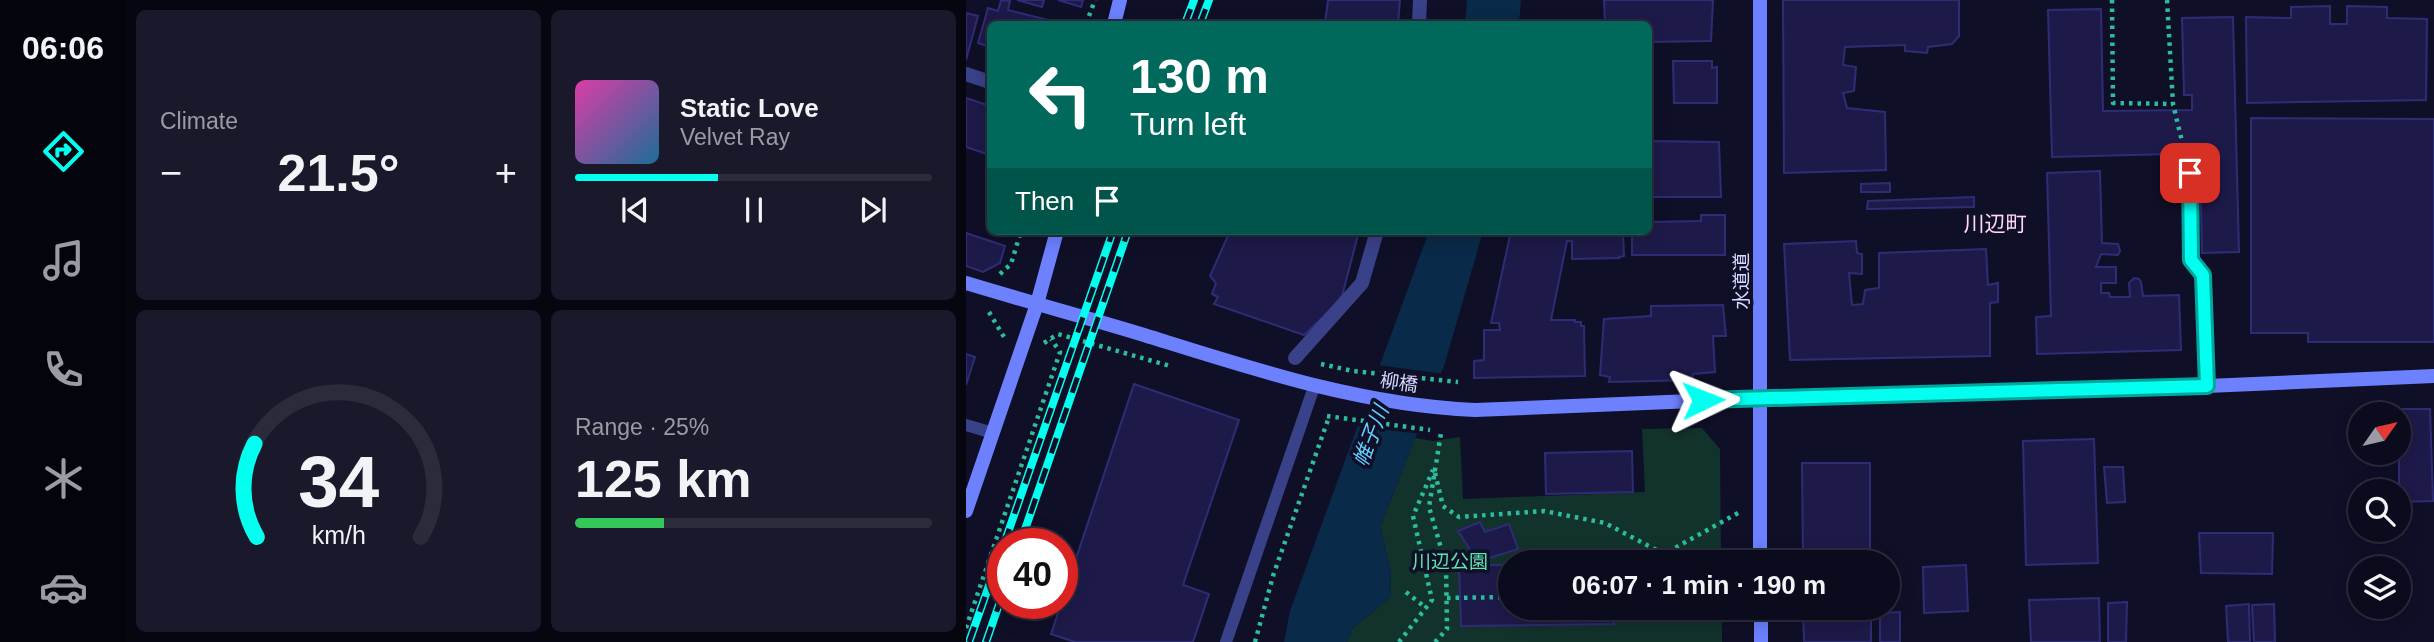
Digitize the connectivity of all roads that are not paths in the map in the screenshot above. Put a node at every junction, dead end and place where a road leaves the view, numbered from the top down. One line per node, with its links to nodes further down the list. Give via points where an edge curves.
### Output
1 (1121, 0): 4 (street)
2 (1420, 0): 5 (street)
3 (1760, 0): 17 (street, 水道道)
4 (1115, 21)
5 (1419, 21)
6 (966, 74): 7 (street)
7 (987, 81)
8 (2190, 173): 15 (lane, via 2191,260 2203,275)
9 (1056, 235): 12 (street)
10 (1376, 235): 13 (street, via 1362,283)
11 (966, 283): 12 (street, 柳橋)
12 (1037, 304): 16 (street, 柳橋); 19 (street)
13 (1295, 358)
14 (2434, 376): 15 (street, 柳橋)
15 (2207, 386): 17 (street, 柳橋)
16 (1314, 387): 17 (street, 柳橋, via 1475,410); 23 (lane)
17 (1760, 398): 21 (street, 水道道)
18 (966, 425): 19 (lane)
19 (993, 433): 20 (street)
20 (966, 511)
21 (1760, 550)
22 (1761, 620): 24 (street)
23 (1226, 642)
24 (1761, 642)

